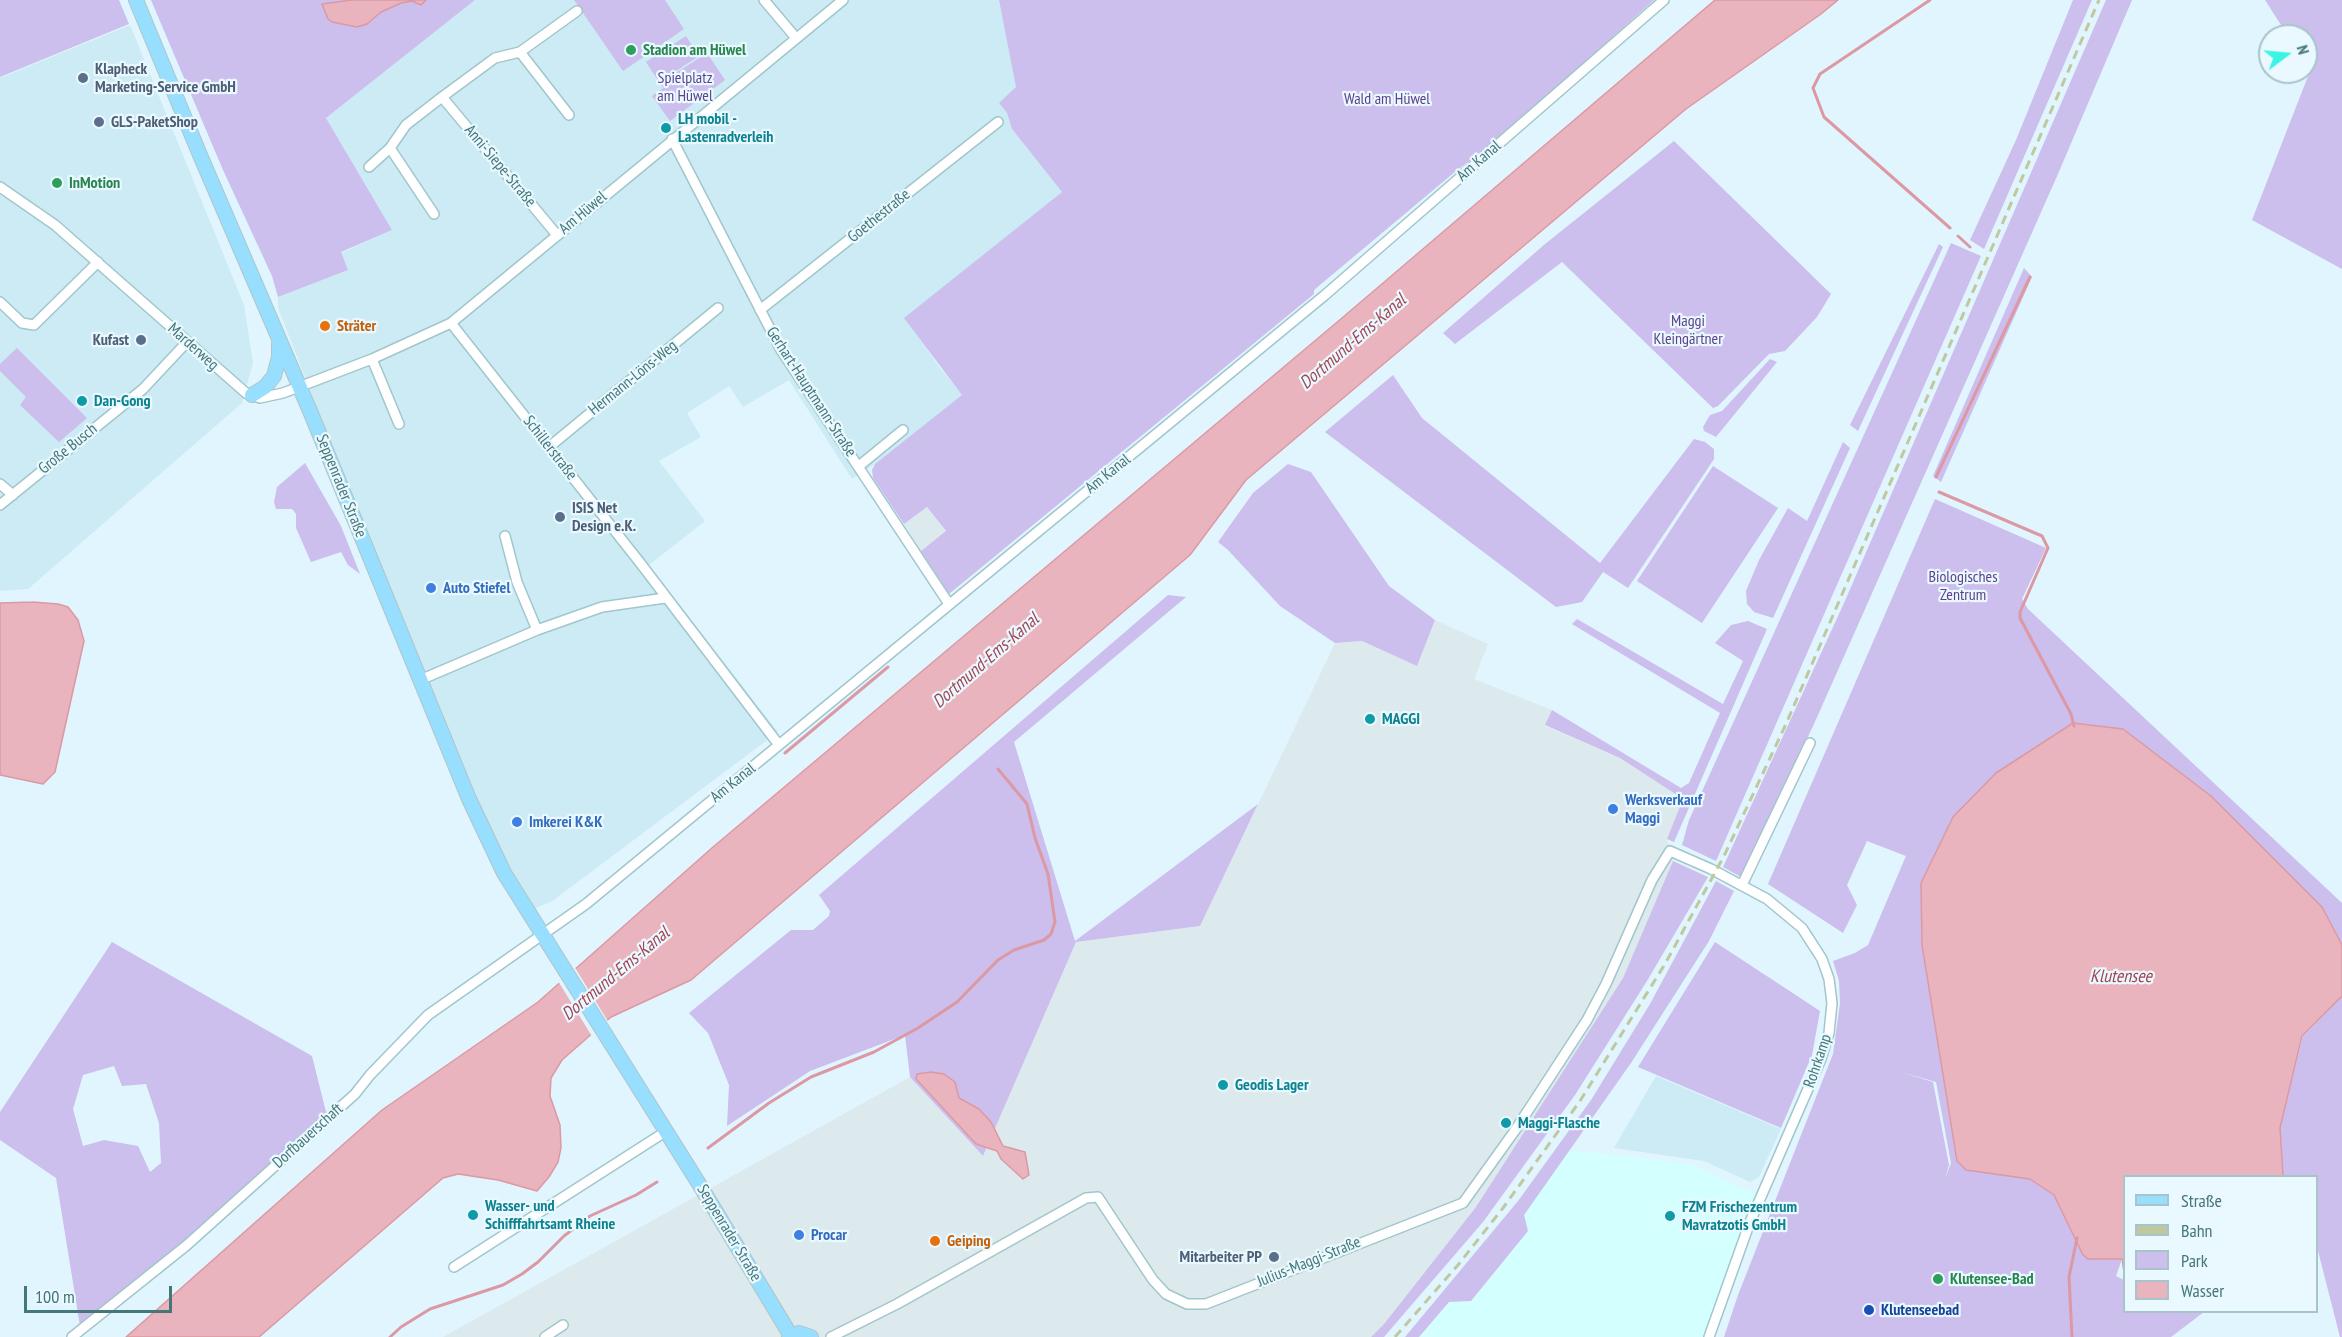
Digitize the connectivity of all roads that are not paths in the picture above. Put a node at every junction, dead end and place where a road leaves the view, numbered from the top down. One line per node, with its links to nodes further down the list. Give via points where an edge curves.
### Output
1 (136, 0): 22 (main road, Seppenrader Straße)
2 (764, 0): 6 (street)
3 (843, 0): 6 (street, Am Hüwel)
4 (1664, 0): 36 (street, Am Kanal, via 1325,294)
5 (577, 11): 7 (street)
6 (796, 38): 11 (street, Am Hüwel)
7 (520, 52): 8 (street, via 495,58); 9 (street)
8 (442, 97): 12 (street, via 406,125); 16 (street, Anni-Siepe-Straße)
9 (569, 115)
10 (998, 122): 20 (street, Goethestraße)
11 (672, 139): 16 (street, Am Hüwel); 20 (street, Gerhart-Hauptmann-Straße)
12 (390, 148): 13 (street); 15 (street)
13 (369, 167)
14 (2, 193): 17 (street, Marderweg, via 55,225)
15 (434, 214)
16 (557, 235): 21 (street, Am Hüwel)
17 (98, 262): 18 (street, via 34,324 22,323); 23 (street, Marderweg)
18 (0, 302)
19 (718, 308): 29 (street, Hermann-Löns-Weg)
20 (760, 310): 30 (street, Gerhart-Hauptmann-Straße, via 781,350)
21 (451, 323): 24 (street, Am Hüwel); 29 (street, Schillerstraße)
22 (279, 338): 25 (main road, Seppenrader Straße); 26 (main road, via 274,376)
23 (187, 342): 26 (street, Marderweg); 32 (street, Große Busch, via 142,389)
24 (372, 359): 25 (street, Am Hüwel); 27 (street)
25 (300, 388): 26 (street, via 260,398); 38 (main road, Seppenrader Straße)
26 (252, 395)
27 (399, 424)
28 (903, 430): 30 (street)
29 (549, 447): 35 (street, Schillerstraße)
30 (859, 466): 36 (street, Gerhart-Hauptmann-Straße)
31 (0, 484): 32 (street)
32 (13, 495): 33 (street, Große Busch)
33 (0, 506)
34 (505, 536): 37 (street, via 517,582)
35 (665, 598): 37 (street, via 602,607); 40 (street)
36 (949, 604): 40 (street, Am Kanal)
37 (537, 630): 38 (street)
38 (420, 680): 43 (main road, Seppenrader Straße, via 494,852)
39 (1810, 743): 42 (street)
40 (779, 745): 43 (street, Am Kanal, via 586,904)
41 (1670, 851): 42 (street, Rohrkamp); 51 (street, Julius-Maggi-Straße, via 1652,880 1587,1020 1463,1203 1206,1304 1187,1304 1166,1294 1153,1280 1098,1197 1086,1198)
42 (1742, 885): 52 (street, Rohrkamp, via 1781,909 1802,928 1822,959 1832,1003 1821,1059 1750,1222)
43 (541, 936): 44 (main road, Seppenrader Straße); 48 (street, Dorfbauerschaft, via 428,1015 355,1094 187,1245)
44 (665, 1132): 45 (street); 47 (main road, Seppenrader Straße)
45 (454, 1267)
46 (563, 1325): 49 (street)
47 (790, 1336): 50 (main road)
48 (72, 1337)
49 (545, 1337)
50 (811, 1337)
51 (831, 1337)
52 (1709, 1337)

